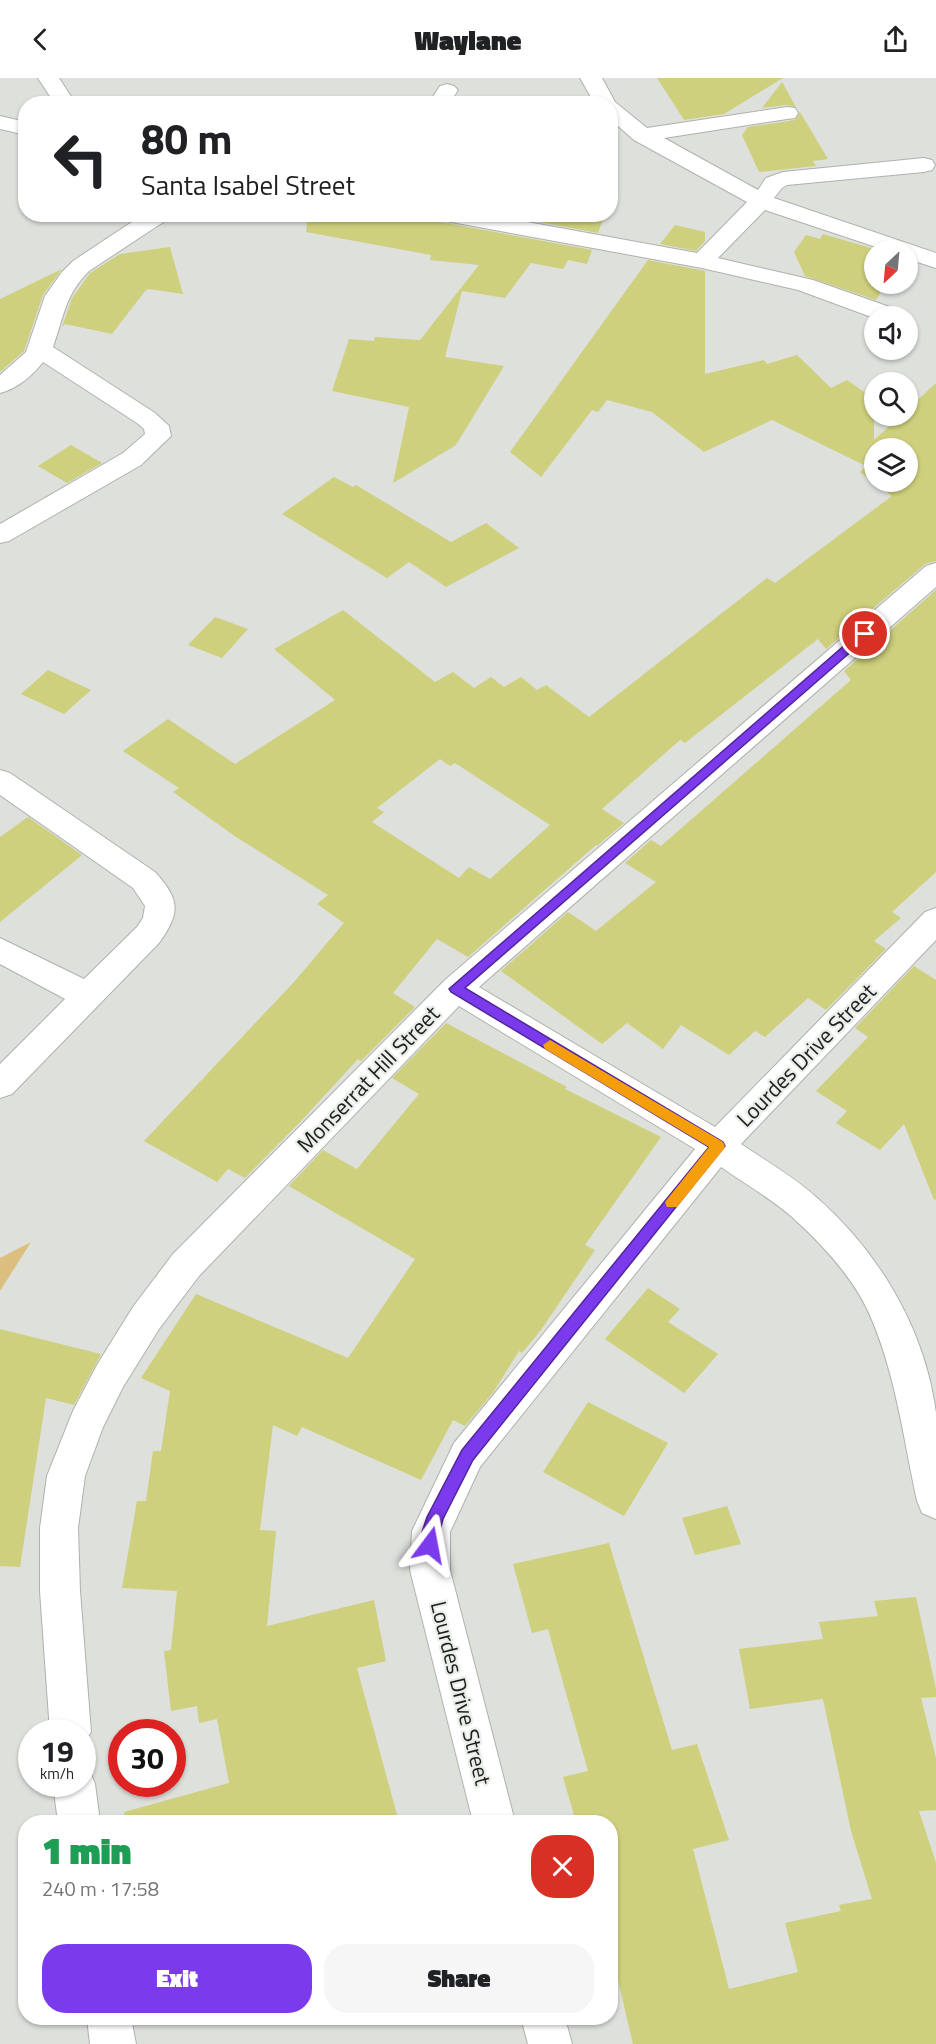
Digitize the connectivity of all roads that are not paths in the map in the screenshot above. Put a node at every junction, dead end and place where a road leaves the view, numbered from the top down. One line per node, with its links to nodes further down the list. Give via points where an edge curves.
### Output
1 (48, 78): 4 (street)
2 (591, 78): 3 (street); 5 (street)
3 (599, 78)
4 (60, 96)
5 (601, 96)
6 (787, 113): 9 (street)
7 (618, 114): 9 (street)
8 (15, 127): 10 (street)
9 (642, 135): 12 (street)
10 (0, 139)
11 (924, 165): 12 (street, via 783,179 774,183)
12 (761, 201): 15 (street); 17 (street)
13 (148, 222): 20 (street, via 70,276 56,296)
14 (500, 222): 17 (street)
15 (875, 240)
16 (918, 255): 18 (street)
17 (702, 261): 19 (street, via 805,285)
18 (936, 261)
19 (865, 306)
20 (40, 349): 21 (street, via 20,373); 22 (street, via 151,422 158,436 132,459)
21 (0, 386)
22 (0, 535)
23 (936, 572): 27 (street, Monserrat Hill Street)
24 (0, 780): 28 (street, via 144,880 162,906 159,920 148,935)
25 (936, 920): 30 (street, Lourdes Drive Street)
26 (0, 950): 28 (street)
27 (456, 989): 30 (street); 32 (street, Monserrat Hill Street, via 186,1265 146,1318 110,1376 86,1423 66,1476 59,1528)
28 (88, 996): 29 (street)
29 (0, 1085)
30 (718, 1146): 31 (street, via 802,1205 831,1232 854,1258 888,1313 908,1370); 35 (street, Lourdes Drive Street, via 467,1455 430,1532 430,1570)
31 (936, 1501)
32 (69, 1719)
33 (76, 1797): 34 (street)
34 (79, 1815)
35 (492, 1815)
36 (110, 2025): 38 (street)
37 (545, 2025): 39 (street)
38 (113, 2044)
39 (550, 2044)

